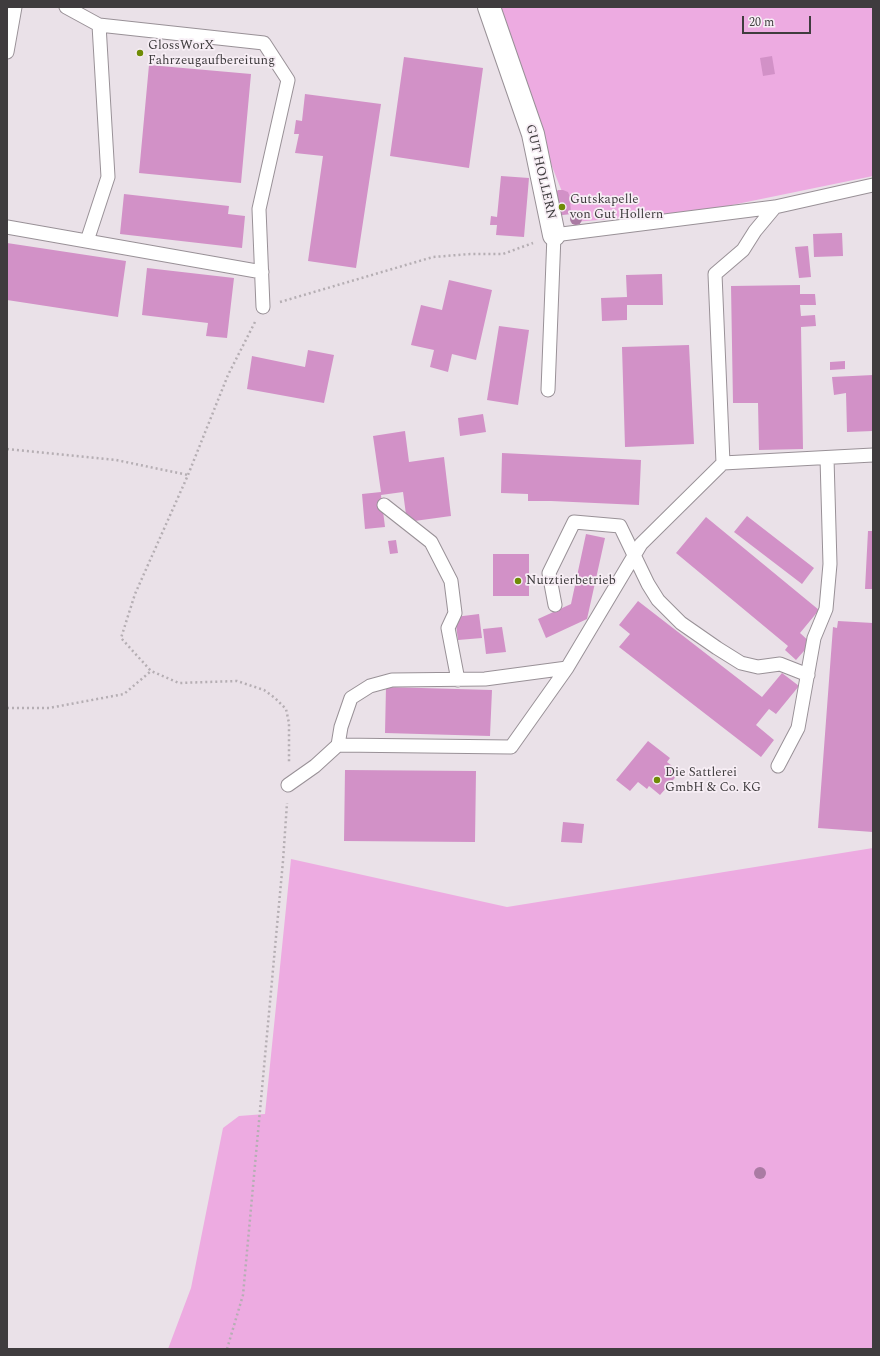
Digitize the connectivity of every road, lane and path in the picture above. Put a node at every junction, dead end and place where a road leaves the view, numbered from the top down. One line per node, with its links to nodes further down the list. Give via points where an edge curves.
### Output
1 (15, 7): 5 (lane)
2 (66, 7): 4 (lane)
3 (489, 7): 9 (street, GUT HOLLERN, via 533,134)
4 (99, 25): 10 (lane, via 108,177); 11 (lane, via 264,43 288,80 259,209)
5 (7, 52)
6 (873, 185): 7 (lane, GUT HOLLERN)
7 (776, 207): 9 (lane, GUT HOLLERN); 17 (lane, via 755,231 743,250 715,274)
8 (7, 227): 10 (lane)
9 (554, 235): 12 (path, via 503,254 433,257); 13 (lane)
10 (87, 241): 11 (lane)
11 (262, 272): 12 (lane)
12 (263, 307): 18 (path, via 228,375)
13 (548, 390)
14 (7, 449): 18 (path, via 116,460)
15 (873, 455): 16 (lane)
16 (827, 458): 17 (lane); 24 (lane, via 830,564 826,609 814,638)
17 (722, 463): 20 (lane, via 641,544)
18 (188, 475): 23 (path, via 136,594 121,638)
19 (384, 505): 25 (lane, via 431,542 451,581 455,613 448,628)
20 (635, 554): 21 (lane, via 620,526 574,522 548,573); 22 (lane); 24 (lane, via 658,600 681,623 741,663 758,667 780,664)
21 (555, 605)
22 (567, 668): 25 (lane); 27 (lane, via 511,747)
23 (151, 671): 26 (path, via 124,694 49,708); 29 (path, via 179,683 238,681 264,690 275,698 286,710 289,722)
24 (808, 675): 28 (lane, via 798,728)
25 (458, 680): 27 (lane, via 392,680 370,686 351,698)
26 (7, 708)
27 (338, 745): 29 (lane, via 315,766)
28 (778, 766)
29 (288, 784): 30 (path, via 243,1295)
30 (227, 1349)

